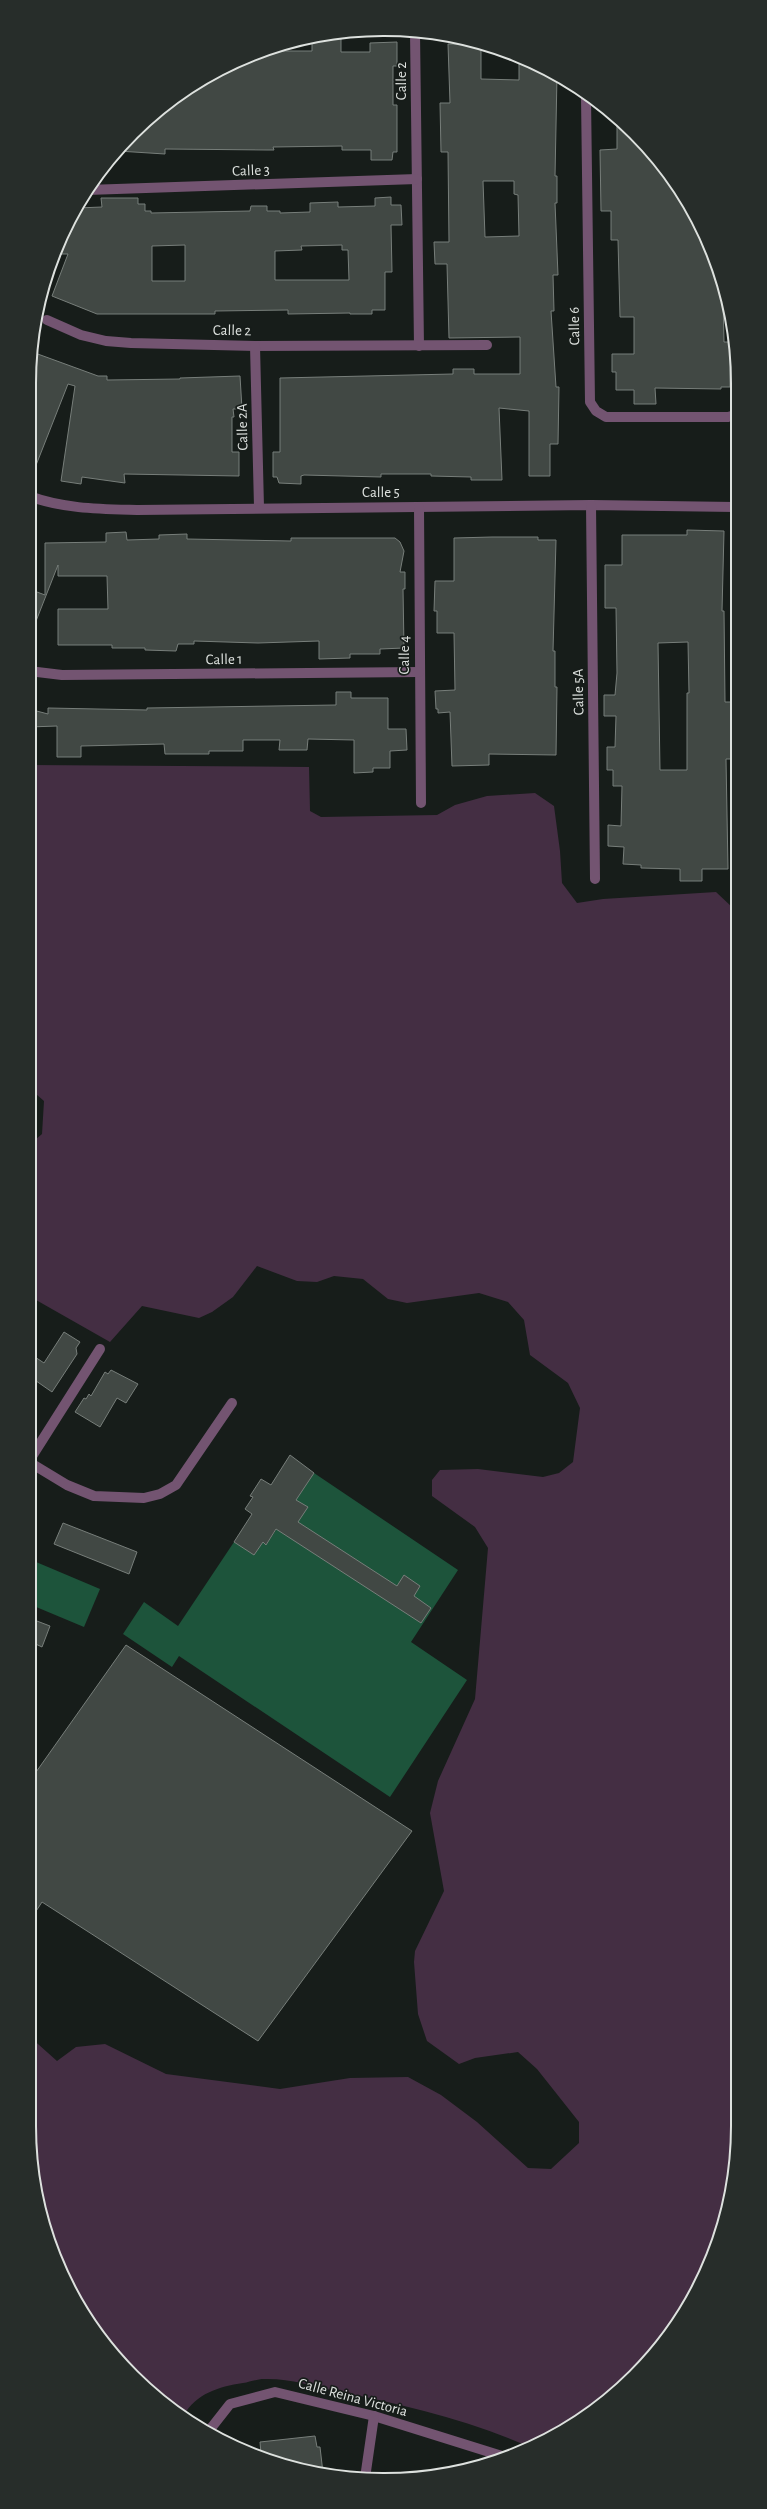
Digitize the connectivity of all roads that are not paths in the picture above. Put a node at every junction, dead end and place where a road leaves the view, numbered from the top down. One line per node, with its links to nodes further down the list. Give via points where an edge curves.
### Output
1 (416, 38): 3 (street, Calle 2)
2 (586, 102): 9 (street, Calle 6, via 590,402 596,411 606,416)
3 (417, 179): 4 (street, Calle 3); 8 (street, Calle 2)
4 (95, 190)
5 (47, 320): 7 (street, Calle 2, via 80,335 106,341)
6 (488, 345): 8 (street, Calle 2)
7 (255, 346): 8 (street, Calle 2); 12 (street, Calle 2A)
8 (419, 346)
9 (731, 416)
10 (36, 499): 12 (street, Calle 5, via 73,508 137,510)
11 (591, 505): 13 (street, Calle 5); 14 (street, Calle 5); 18 (street, Calle 5A)
12 (259, 507): 13 (street, Calle 5)
13 (419, 507): 16 (street, Calle 4)
14 (731, 507)
15 (36, 672): 16 (street, Calle 1, via 62,675)
16 (419, 672): 17 (street, Calle 4)
17 (421, 803)
18 (595, 879)
19 (100, 1349): 21 (street)
20 (232, 1403): 22 (street, via 176,1485 160,1494 144,1498 94,1496 67,1485)
21 (36, 1451)
22 (36, 1466)
23 (374, 2416): 24 (street, Calle Reina Victoria, via 274,2392 230,2404); 25 (street, Calle Reina Victoria); 26 (street)
24 (212, 2427)
25 (497, 2454)
26 (366, 2472)

